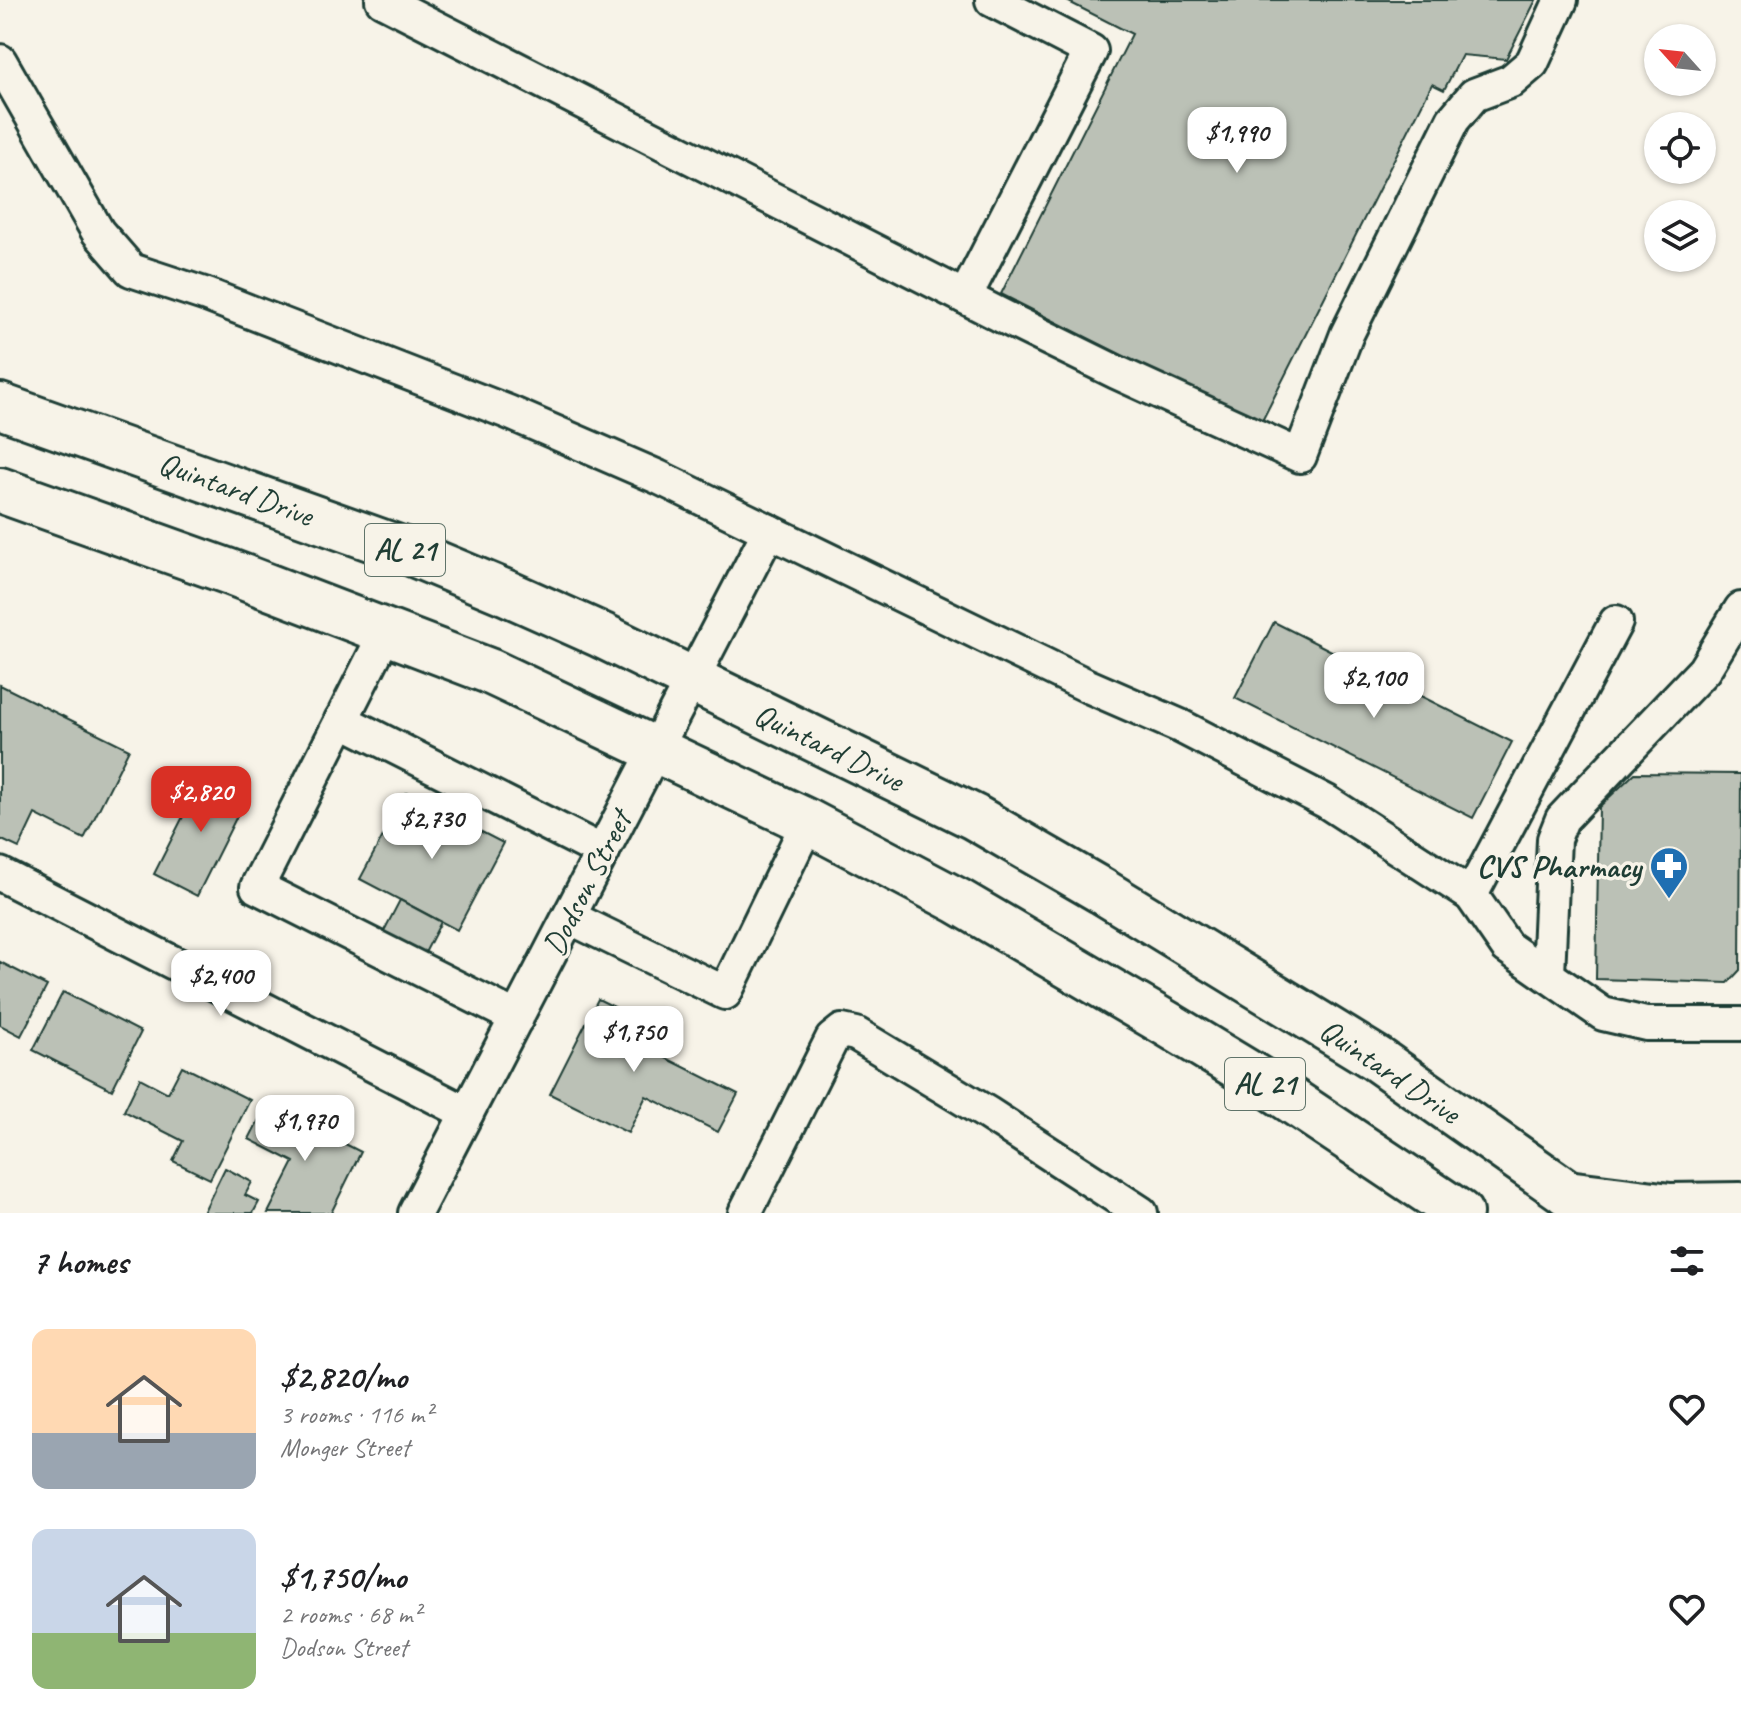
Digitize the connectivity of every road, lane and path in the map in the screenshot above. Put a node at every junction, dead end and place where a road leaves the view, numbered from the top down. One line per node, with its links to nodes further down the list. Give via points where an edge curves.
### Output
1 (382, 0): 4 (street)
2 (992, 0): 6 (street, via 1091,51)
3 (1561, 0): 6 (street, via 1532,63 1511,81 1474,95 1453,120 1347,334 1300,456)
4 (430, 11): 6 (street)
5 (0, 61): 9 (street, via 98,232 131,270 508,412)
6 (965, 297)
7 (0, 406): 13 (highway, Quintard Drive / AL 21, via 404,550)
8 (0, 490): 12 (highway, AL 21)
9 (769, 531): 13 (street, Dodson Street); 19 (street, via 1300,788)
10 (1741, 609): 21 (street, via 1704,670 1562,819 1554,839)
11 (1616, 622): 19 (street)
12 (386, 632): 14 (street); 15 (highway, AL 21, via 489,671)
13 (692, 681): 15 (street, Dodson Street); 25 (highway, Quintard Drive / AL 21, via 974,817 1102,891 1377,1059)
14 (341, 720): 17 (street); 22 (street, via 257,887)
15 (656, 750): 16 (highway, AL 21); 17 (street, Dodson Street)
16 (808, 822): 20 (street, via 725,993); 27 (highway, AL 21, via 958,901 1169,1025 1273,1088)
17 (603, 852): 20 (street, Dodson Street)
18 (0, 874): 24 (street)
19 (1471, 895): 21 (street, via 1507,947)
20 (569, 917): 22 (street, Dodson Street)
21 (1548, 974): 23 (street, via 1603,1014 1646,1024)
22 (517, 1018): 24 (street, Dodson Street)
23 (1741, 1024)
24 (467, 1113): 28 (street, Dodson Street)
25 (1581, 1203): 26 (highway)
26 (1741, 1205)
27 (1451, 1210)
28 (415, 1213)
29 (745, 1213): 30 (street, via 832,1039 842,1031 856,1034 987,1113)
30 (1141, 1213)

